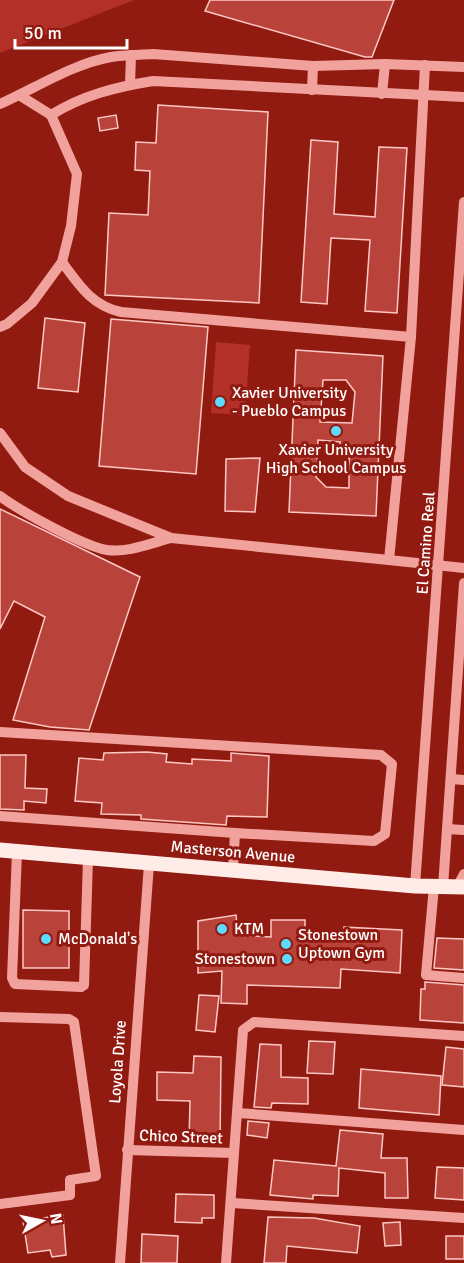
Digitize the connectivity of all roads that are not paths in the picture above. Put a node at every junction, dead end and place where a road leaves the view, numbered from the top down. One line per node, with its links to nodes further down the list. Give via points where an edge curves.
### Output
1 (131, 55): 4 (street); 6 (street); 9 (street, via 109,57 64,73)
2 (385, 64): 3 (street); 4 (street); 8 (street)
3 (425, 65): 5 (street); 10 (street)
4 (313, 66): 7 (street)
5 (464, 67)
6 (130, 85): 7 (street, via 153,81); 13 (street, via 113,87)
7 (312, 90): 8 (street)
8 (382, 94): 10 (street)
9 (19, 95): 12 (street); 13 (street)
10 (423, 95): 11 (street); 17 (street)
11 (464, 97)
12 (0, 104)
13 (51, 115): 15 (street, via 77,174)
14 (464, 202): 22 (street, El Camino Real)
15 (62, 262): 16 (street, via 32,303); 17 (street, via 85,293 97,303 121,312)
16 (0, 327)
17 (411, 337): 21 (street)
18 (0, 433): 20 (street, via 25,467 68,496)
19 (0, 496): 20 (street, via 18,509 107,550)
20 (171, 538): 21 (street)
21 (389, 560): 22 (street)
22 (440, 565): 23 (street); 38 (street, El Camino Real)
23 (464, 568)
24 (464, 583): 26 (street)
25 (0, 732): 31 (street, via 381,755 392,764 385,834 381,839)
26 (451, 779): 27 (street); 29 (street)
27 (464, 780)
28 (0, 816): 31 (street)
29 (447, 829): 30 (street); 37 (street)
30 (464, 830)
31 (236, 833): 36 (street)
32 (0, 850): 33 (main road, Masterson Avenue)
33 (17, 852): 34 (main road, Masterson Avenue); 34 (street, via 12,978 15,984 84,985)
34 (88, 859): 35 (main road, Masterson Avenue)
35 (149, 864): 36 (main road, Masterson Avenue); 44 (street, Loyola Drive)
36 (233, 870): 38 (main road, Masterson Avenue)
37 (452, 884): 38 (main road, Masterson Avenue); 39 (street, via 426,975)
38 (415, 885)
39 (464, 978)
40 (0, 1017): 47 (street, via 74,1022 96,1176 70,1180 70,1195)
41 (464, 1036): 42 (street, via 254,1022 243,1030)
42 (238, 1113): 43 (street); 45 (street)
43 (464, 1130)
44 (127, 1150): 45 (street, Chico Street); 49 (street, Loyola Drive)
45 (234, 1153): 46 (street)
46 (232, 1203): 48 (street); 50 (street)
47 (0, 1204)
48 (464, 1218)
49 (120, 1263)
50 (226, 1263)

